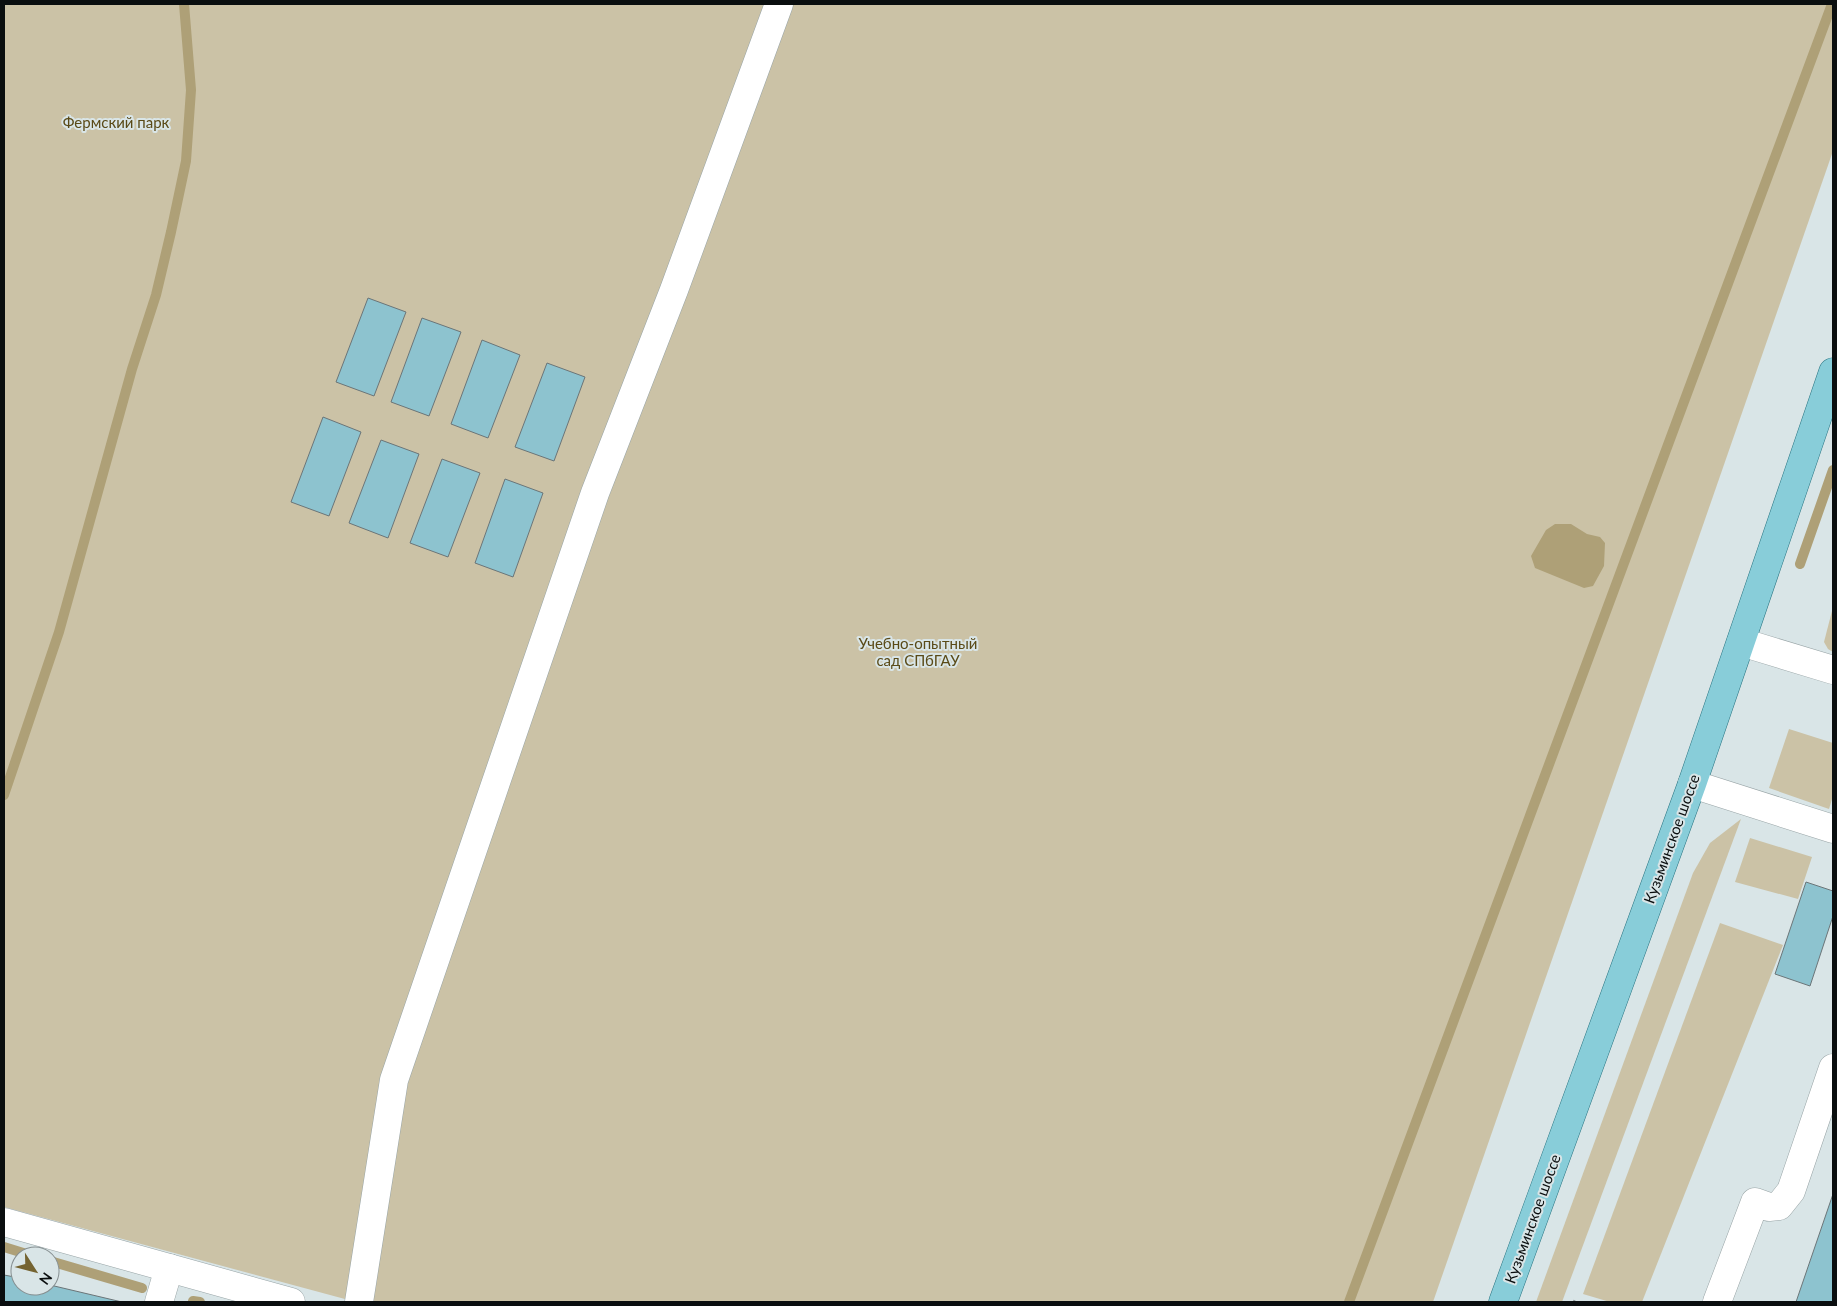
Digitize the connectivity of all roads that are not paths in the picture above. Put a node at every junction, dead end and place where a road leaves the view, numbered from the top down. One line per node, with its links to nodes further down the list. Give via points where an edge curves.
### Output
1 (779, 4): 12 (street, via 595,493 394,1080)
2 (1833, 372): 3 (main road, Кузьминское шоссе)
3 (1741, 642): 4 (street); 5 (main road, Кузьминское шоссе)
4 (1833, 670)
5 (1692, 784): 6 (street); 13 (main road, Кузьминское шоссе)
6 (1833, 829)
7 (1833, 1068): 14 (street, via 1791,1191 1779,1206 1755,1202)
8 (4, 1222): 9 (street)
9 (169, 1268): 10 (street); 11 (street)
10 (159, 1302)
11 (290, 1302)
12 (359, 1302)
13 (1503, 1302)
14 (1717, 1302)

